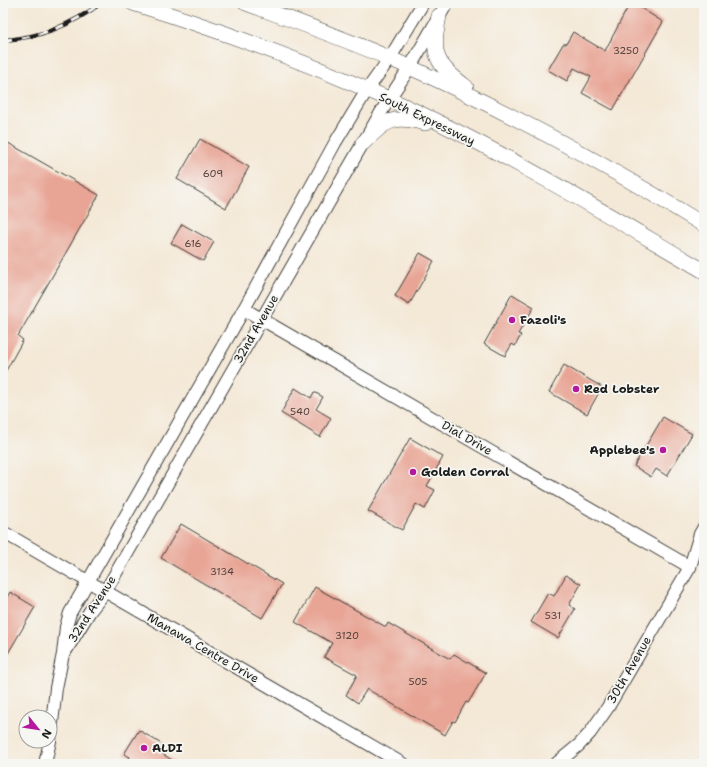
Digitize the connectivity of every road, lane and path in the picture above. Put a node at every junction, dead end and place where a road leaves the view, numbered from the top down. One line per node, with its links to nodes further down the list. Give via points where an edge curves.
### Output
1 (133, 3): 8 (main road, South Expressway, via 234,36)
2 (246, 3): 6 (main road)
3 (423, 3): 6 (street, 32nd Avenue)
4 (447, 3): 5 (street, 32nd Avenue)
5 (439, 16): 7 (street, 32nd Avenue); 10 (main road, via 435,46 439,62)
6 (390, 58): 7 (main road); 8 (street, 32nd Avenue)
7 (410, 67): 9 (street, 32nd Avenue); 10 (main road)
8 (367, 90): 9 (main road, South Expressway); 15 (street, 32nd Avenue)
9 (388, 99): 11 (main road, South Expressway); 12 (street, 32nd Avenue)
10 (487, 104): 13 (main road, via 544,132)
11 (450, 129): 12 (main road, via 409,118 398,119 381,127); 14 (main road, South Expressway, via 559,187)
12 (363, 143): 16 (street, 32nd Avenue)
13 (704, 225)
14 (704, 271)
15 (244, 309): 16 (street, Dial Drive); 21 (street, 32nd Avenue)
16 (261, 319): 20 (street, Dial Drive); 22 (street, 32nd Avenue)
17 (704, 527): 20 (street, 30th Avenue)
18 (3, 532): 21 (street, Manawa Centre Drive)
19 (704, 553): 20 (street, 30th Avenue)
20 (690, 567): 28 (street, 30th Avenue, via 599,721 579,745)
21 (88, 582): 22 (street, Manawa Centre Drive); 23 (street, 32nd Avenue, via 70,613)
22 (105, 592): 23 (street, 32nd Avenue); 27 (street, Manawa Centre Drive)
23 (63, 654): 24 (street, 32nd Avenue)
24 (54, 709)
25 (48, 749): 26 (street, 32nd Avenue)
26 (45, 764)
27 (403, 764)
28 (556, 764)

